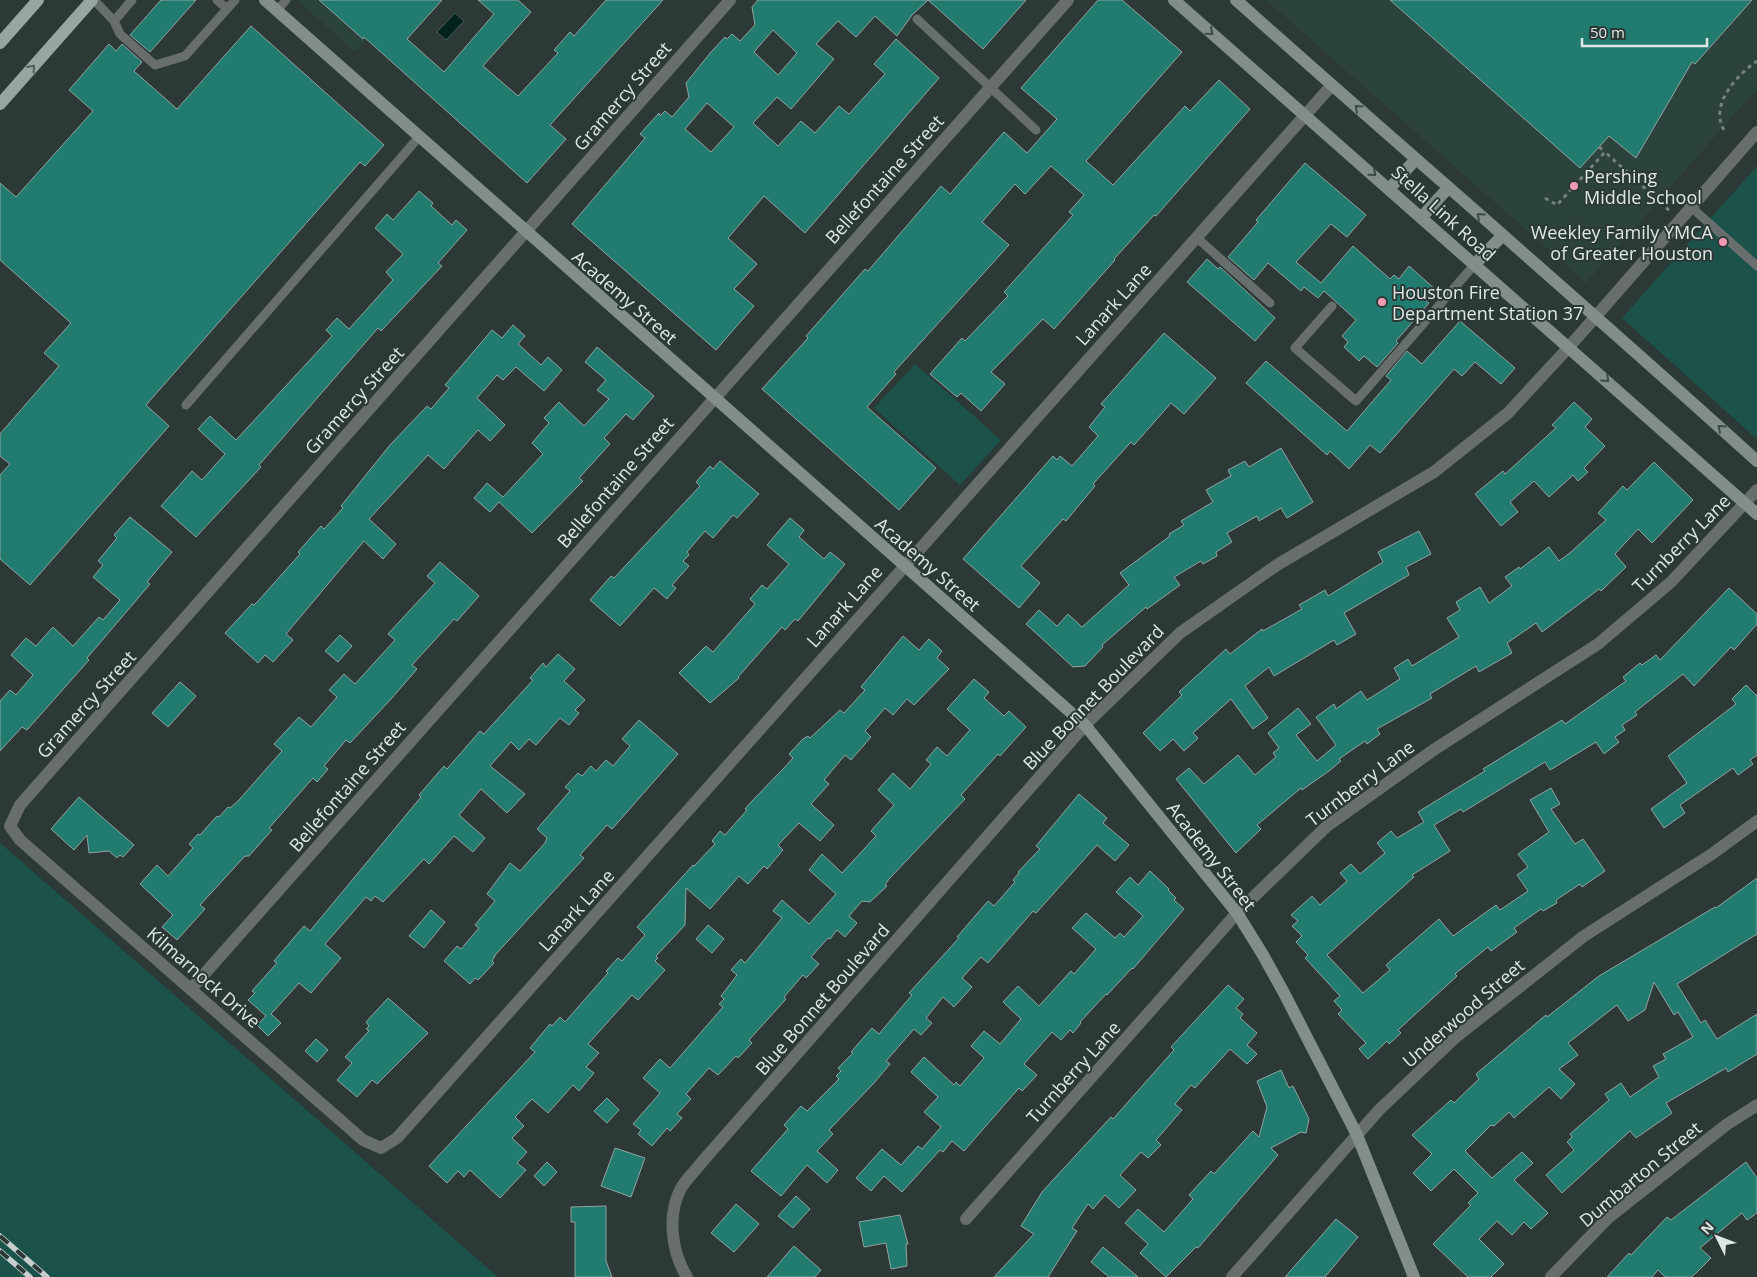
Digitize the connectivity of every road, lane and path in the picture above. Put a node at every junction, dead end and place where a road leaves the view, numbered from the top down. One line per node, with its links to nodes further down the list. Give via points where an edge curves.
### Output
1 (38, 0): 16 (main road)
2 (93, 0): 15 (lane); 20 (main road, one-way to 2)
3 (132, 0): 15 (lane)
4 (217, 0): 12 (lane)
5 (235, 0): 12 (lane)
6 (265, 0): 13 (street, Academy Street)
7 (286, 0): 13 (lane)
8 (730, 0): 35 (street, Gramercy Street)
9 (1068, 0): 19 (street, Bellefontaine Street)
10 (1174, 0): 21 (street, Stella Link Road, one-way to 21)
11 (1243, 2): 18 (street, Stella Link Road)
12 (227, 9): 15 (lane, via 185,56 156,65 120,34)
13 (277, 11): 25 (street, Academy Street)
14 (917, 19): 19 (lane)
15 (114, 21)
16 (0, 43)
17 (1757, 61): 23 (path, via 1742,72 1723,101 1718,112)
18 (1332, 85): 21 (street, Lanark Lane); 28 (street, Stella Link Road, one-way to 18)
19 (990, 87): 22 (lane); 44 (street, Bellefontaine Street)
20 (2, 97)
21 (1305, 115): 29 (street, Stella Link Road, one-way to 29); 37 (street, Lanark Lane)
22 (1036, 130)
23 (1724, 130)
24 (1757, 132): 32 (street, Blue Bonnet Boulevard)
25 (419, 137): 35 (street, Academy Street); 45 (lane)
26 (1599, 147): 27 (path)
27 (1605, 152): 31 (path, via 1557,205); 34 (path)
28 (1416, 159): 29 (street); 30 (street, Stella Link Road)
29 (1390, 188): 33 (street, Stella Link Road)
30 (1448, 188): 33 (street); 36 (street, Stella Link Road, one-way to 30)
31 (1546, 198)
32 (1692, 207): 34 (street, Blue Bonnet Boulevard); 39 (lane)
33 (1422, 217): 38 (street, Stella Link Road)
34 (1680, 220): 42 (street, Blue Bonnet Boulevard)
35 (526, 233): 44 (street, Academy Street); 53 (street, Gramercy Street, via 20,805)
36 (1502, 236): 38 (street); 42 (street, Stella Link Road)
37 (1196, 238): 40 (lane); 50 (street, Lanark Lane)
38 (1476, 264): 41 (lane, via 1356,402 1295,348); 43 (street, Stella Link Road)
39 (1757, 266)
40 (1270, 303)
41 (1332, 306)
42 (1596, 316): 43 (street, Blue Bonnet Boulevard); 46 (street, Stella Link Road, one-way to 42)
43 (1569, 347): 48 (street, Stella Link Road, one-way to 48); 51 (street, Blue Bonnet Boulevard, via 1508,414 1434,472 1277,565 1180,633)
44 (713, 398): 50 (street, Academy Street); 55 (street, Bellefontaine Street)
45 (186, 404)
46 (1757, 461)
47 (1757, 490): 48 (street, Turnberry Lane)
48 (1745, 504): 49 (street, Stella Link Road); 54 (street, Turnberry Lane, via 1672,582 1598,644 1435,750 1327,826)
49 (1757, 514)
50 (903, 566): 51 (street, Academy Street); 58 (street, Lanark Lane, via 397,1138)
51 (1085, 726): 54 (street, Academy Street); 60 (street, Blue Bonnet Boulevard, via 680,1190 671,1227 679,1265)
52 (1757, 821): 57 (street, Underwood Street, via 1712,854 1584,936 1517,987 1456,1037)
53 (10, 826): 55 (street, Kilmarnock Drive, via 20,840)
54 (1237, 913): 57 (street, Academy Street, via 1284,993); 59 (street, Turnberry Lane)
55 (191, 989): 58 (street, Kilmarnock Drive, via 363,1140)
56 (1757, 1105): 63 (street, Dumbarton Street, via 1726,1125 1608,1218)
57 (1357, 1135): 61 (street, Underwood Street); 62 (street, Academy Street)
58 (380, 1148)
59 (966, 1219)
60 (687, 1277)
61 (1232, 1277)
62 (1414, 1277)
63 (1551, 1277)

